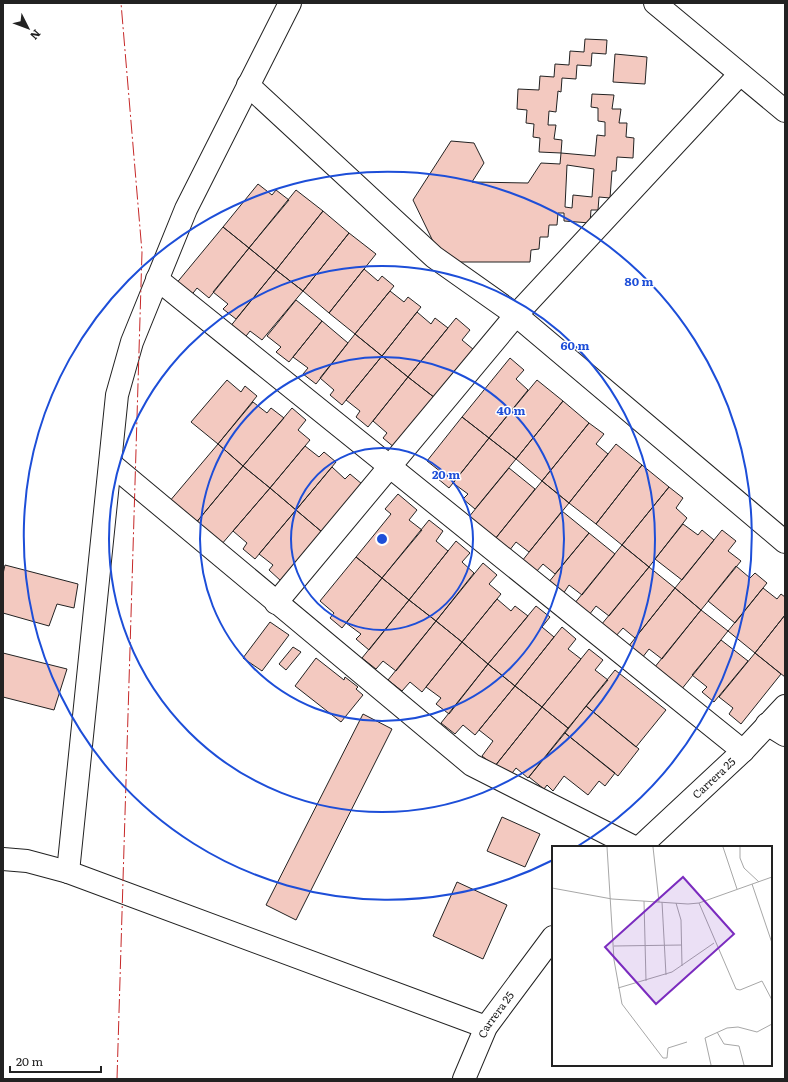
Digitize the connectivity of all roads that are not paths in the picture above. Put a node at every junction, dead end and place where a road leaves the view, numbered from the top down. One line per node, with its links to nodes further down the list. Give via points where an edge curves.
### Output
1 (290, 3): 4 (street)
2 (654, 3): 3 (street)
3 (740, 74): 5 (street); 7 (street)
4 (248, 85): 6 (street, via 186,209); 7 (street, via 434,257)
5 (785, 111)
6 (157, 279): 8 (street, via 132,342 117,395); 9 (street)
7 (516, 315): 9 (street); 10 (street)
8 (111, 464): 11 (street); 18 (street)
9 (389, 467): 11 (street); 14 (street)
10 (785, 542)
11 (276, 603): 15 (street, via 472,765)
12 (785, 706): 13 (street, Carrera 25)
13 (776, 729): 14 (street, Carrera 25)
14 (743, 751): 16 (street, Carrera 25)
15 (632, 846)
16 (641, 846)
17 (3, 859): 18 (street, via 27,861)
18 (68, 872): 20 (street)
19 (552, 938): 20 (street, Carrera 25)
20 (486, 1027): 21 (street, Carrera 25)
21 (464, 1079)

